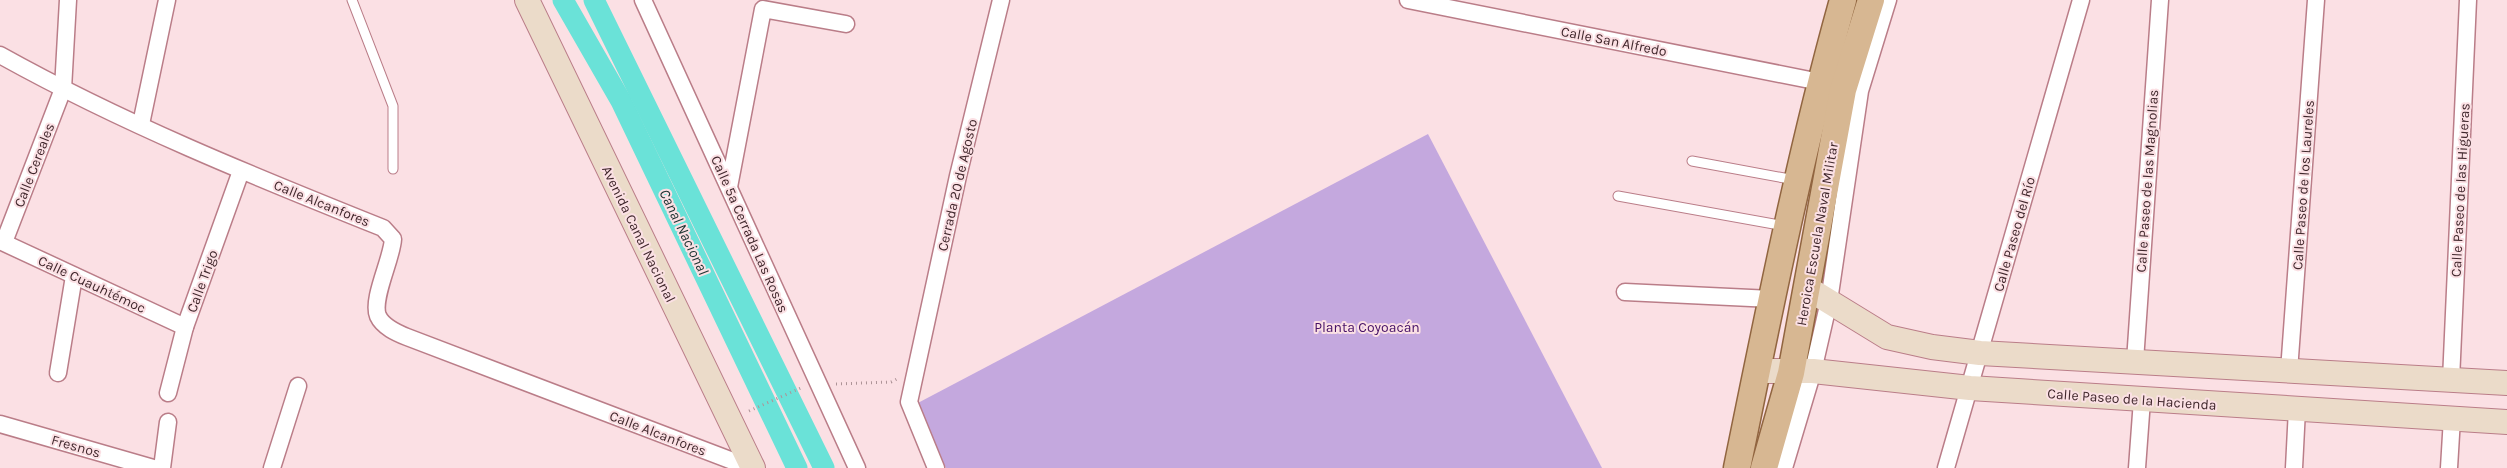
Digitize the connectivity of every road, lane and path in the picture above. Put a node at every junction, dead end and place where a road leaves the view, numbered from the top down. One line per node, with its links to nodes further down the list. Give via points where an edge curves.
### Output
1 (68, 0): 19 (street, Calle Cereales)
2 (167, 0): 20 (street)
3 (352, 0): 22 (lane, via 393,106)
4 (527, 0): 62 (street, Avenida Canal Nacional)
5 (643, 0): 25 (street, Calle 5a Cerrada Las Rosas)
6 (1001, 0): 39 (street, Cerrada 20 de Agosto, via 958,176)
7 (1408, 0): 18 (street, Calle San Alfredo)
8 (1844, 0): 18 (main road, Heroica Escuela Naval Militar)
9 (1871, 0): 31 (main road, Heroica Escuela Naval Militar, via 1843,90)
10 (1888, 0): 31 (street, Heroica Escuela Naval Militar, via 1860,91)
11 (2081, 0): 34 (street, Calle Paseo del Río)
12 (2160, 0): 35 (street, Calle Paseo de las Magnolias)
13 (2316, 0): 37 (street, Calle Paseo de los Laureles)
14 (2468, 0): 43 (street, Calle Paseo de las Higueras)
15 (764, 5): 16 (street); 25 (street)
16 (846, 24)
17 (0, 55): 19 (street, Calle Alcanfores)
18 (1820, 82): 24 (main road, Heroica Escuela Naval Militar)
19 (64, 88): 20 (street, Calle Alcanfores); 28 (street, Calle Cereales)
20 (141, 124): 23 (street, Calle Alcanfores)
21 (1692, 161): 24 (lane)
22 (393, 169)
23 (241, 171): 33 (street, Calle Trigo); 62 (street, Calle Alcanfores, via 383,228 393,239 377,302 378,316 407,338)
24 (1797, 180): 27 (main road, Heroica Escuela Naval Militar)
25 (728, 187): 45 (street, Calle 5a Cerrada Las Rosas)
26 (1618, 196): 27 (lane)
27 (1788, 226): 32 (main road, Heroica Escuela Naval Militar)
28 (2, 242): 29 (street, Calle Cuauhtémoc)
29 (74, 276): 33 (street, Calle Cuauhtémoc); 41 (street)
30 (1625, 292): 32 (street)
31 (1818, 294): 34 (street, via 1887,336 1932,347); 40 (main road, Heroica Escuela Naval Militar)
32 (1772, 299): 38 (main road, Heroica Escuela Naval Militar)
33 (185, 328): 49 (street, Calle Trigo)
34 (1980, 352): 35 (street); 48 (street, Calle Paseo del Río)
35 (2135, 361): 36 (street)
36 (2252, 369): 37 (street); 51 (street)
37 (2289, 370): 42 (street)
38 (1757, 371): 40 (street, Calle Paseo de la Hacienda); 65 (main road, Heroica Escuela Naval Militar)
39 (916, 372): 45 (path, via 891,382); 64 (street, Cerrada 20 de Agosto, via 909,402)
40 (1802, 372): 48 (street, Calle Paseo de la Hacienda); 66 (main road, Heroica Escuela Naval Militar); 67 (street, Heroica Escuela Naval Militar)
41 (58, 373)
42 (2342, 374): 43 (street); 54 (street)
43 (2452, 380): 44 (street)
44 (2507, 383)
45 (818, 384): 63 (street, Calle 5a Cerrada Las Rosas)
46 (298, 386): 61 (street)
47 (799, 388): 52 (path)
48 (1970, 388): 50 (street, Calle Paseo de la Hacienda); 68 (street, Calle Paseo del Río)
49 (168, 392)
50 (2142, 400): 51 (street, Calle Paseo de la Hacienda); 69 (street)
51 (2250, 406): 53 (street, Calle Paseo de la Hacienda)
52 (757, 408)
53 (2297, 409): 54 (street, Calle Paseo de la Hacienda); 70 (street)
54 (2340, 412): 55 (street, Calle Paseo de la Hacienda)
55 (2452, 418): 57 (street, Calle Paseo de la Hacienda); 71 (street)
56 (168, 422): 60 (street)
57 (2507, 422)
58 (0, 424): 59 (street, Fresnos)
59 (153, 468)
60 (162, 468)
61 (272, 468)
62 (752, 468)
63 (857, 468)
64 (936, 468)
65 (1737, 468)
66 (1764, 468)
67 (1784, 468)
68 (1946, 468)
69 (2137, 468)
70 (2294, 468)
71 (2448, 468)

